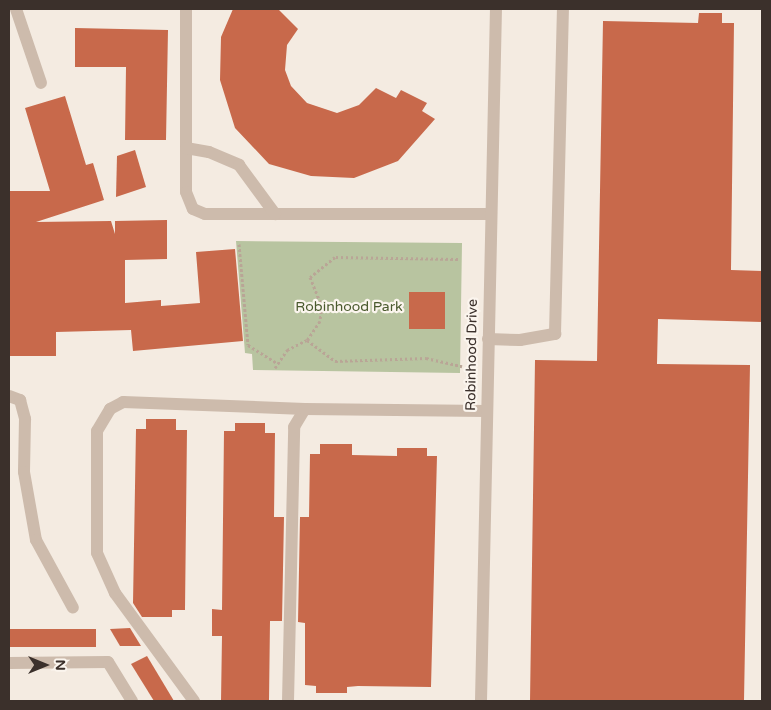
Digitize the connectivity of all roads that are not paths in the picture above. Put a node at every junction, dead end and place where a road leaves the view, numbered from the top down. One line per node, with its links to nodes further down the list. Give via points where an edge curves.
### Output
1 (16, 9): 5 (street)
2 (186, 9): 6 (street)
3 (496, 9): 8 (street, Robinhood Drive)
4 (564, 9): 9 (street, via 555,334 520,340)
5 (41, 83)
6 (186, 148): 7 (street, via 209,152 239,165); 7 (street, via 186,192 193,209 205,214)
7 (276, 214): 8 (street)
8 (491, 214): 9 (street, Robinhood Drive)
9 (488, 339): 12 (street, Robinhood Drive)
10 (9, 396): 13 (street, via 20,400 25,419 24,472 36,540)
11 (305, 409): 12 (street); 16 (street, via 122,402 110,409 97,430 97,553 115,593); 17 (street, via 294,427)
12 (486, 411): 18 (street, Robinhood Drive)
13 (73, 608)
14 (9, 663): 15 (street, via 108,662)
15 (132, 701)
16 (194, 701)
17 (288, 701)
18 (481, 701)

